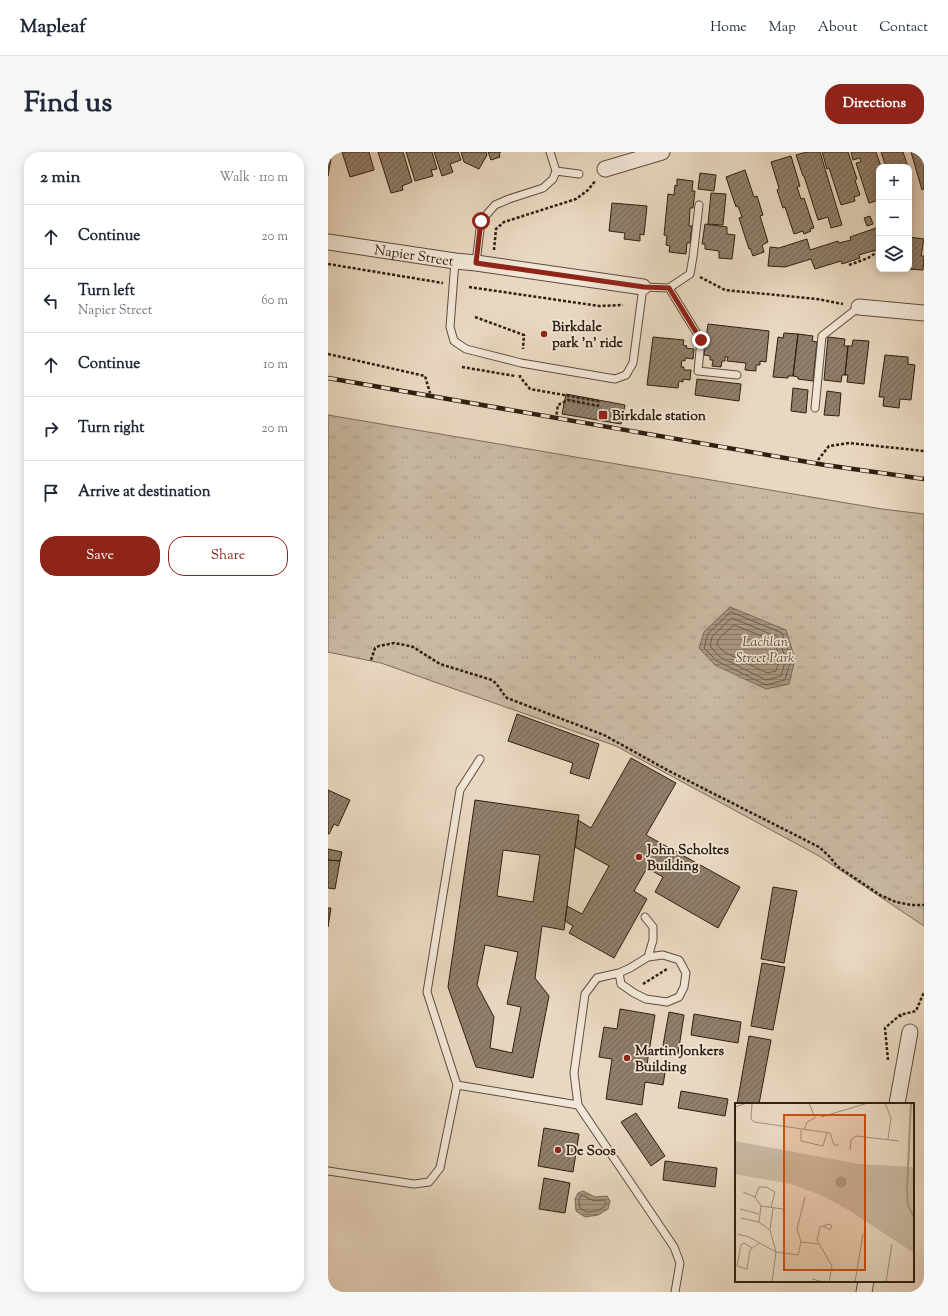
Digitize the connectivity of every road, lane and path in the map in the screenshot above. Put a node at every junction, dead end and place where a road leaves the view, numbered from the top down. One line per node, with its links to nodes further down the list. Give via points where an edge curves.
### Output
1 (550, 152): 4 (lane)
2 (662, 152): 3 (street)
3 (605, 169): 12 (path, via 588,190 576,199 504,222 496,230)
4 (556, 171): 5 (lane); 10 (lane, via 553,179 543,188 509,199 490,210 481,221)
5 (579, 174)
6 (699, 205): 14 (lane)
7 (328, 242): 9 (street, Napier Street)
8 (874, 251): 13 (path, via 868,258)
9 (455, 261): 10 (street, Napier Street); 25 (lane, via 450,328 454,341 466,349)
10 (476, 263): 12 (street, Napier Street)
11 (328, 264): 15 (path)
12 (493, 265): 17 (street, Napier Street)
13 (849, 265)
14 (690, 274): 18 (lane); 20 (path, via 725,290 818,299)
15 (445, 283)
16 (469, 287): 19 (path, via 599,306)
17 (644, 287): 18 (lane); 25 (lane, via 633,364 626,375 615,379)
18 (669, 288): 27 (lane, via 701,340 698,371)
19 (623, 305)
20 (860, 307): 21 (street); 30 (lane, via 822,336)
21 (924, 313)
22 (475, 317): 23 (path, via 524,335)
23 (523, 349)
24 (328, 354): 29 (path, via 425,376)
25 (521, 363): 28 (path)
26 (462, 367): 28 (path)
27 (737, 376)
28 (520, 377): 31 (path, via 530,389 598,401 598,406 568,400 558,405)
29 (430, 393)
30 (815, 408)
31 (556, 418)
32 (924, 451): 33 (path, via 849,443 830,446)
33 (818, 460)
34 (370, 660): 36 (path, via 375,648 394,643 412,647 440,664 492,680 507,698 604,735 669,771 819,846 837,866 880,894 896,902)
35 (480, 759): 44 (lane, via 460,790 427,992)
36 (924, 905)
37 (645, 917): 38 (lane, via 653,927 653,940)
38 (648, 957): 39 (lane, via 663,954); 40 (lane)
39 (674, 959): 41 (path, via 668,969); 41 (lane, via 679,960 686,973 679,997 667,1002 646,999)
40 (619, 973): 41 (lane, via 621,984); 46 (lane, via 597,978 585,994 574,1073)
41 (629, 990)
42 (924, 992): 43 (path, via 916,1011 900,1015)
43 (910, 1032): 45 (street)
44 (457, 1085): 46 (lane); 47 (lane, via 440,1168 429,1182 414,1184)
45 (897, 1103)
46 (578, 1105): 49 (lane, via 674,1247 680,1264)
47 (328, 1171)
48 (866, 1282): 50 (street)
49 (675, 1292)
50 (864, 1292)

